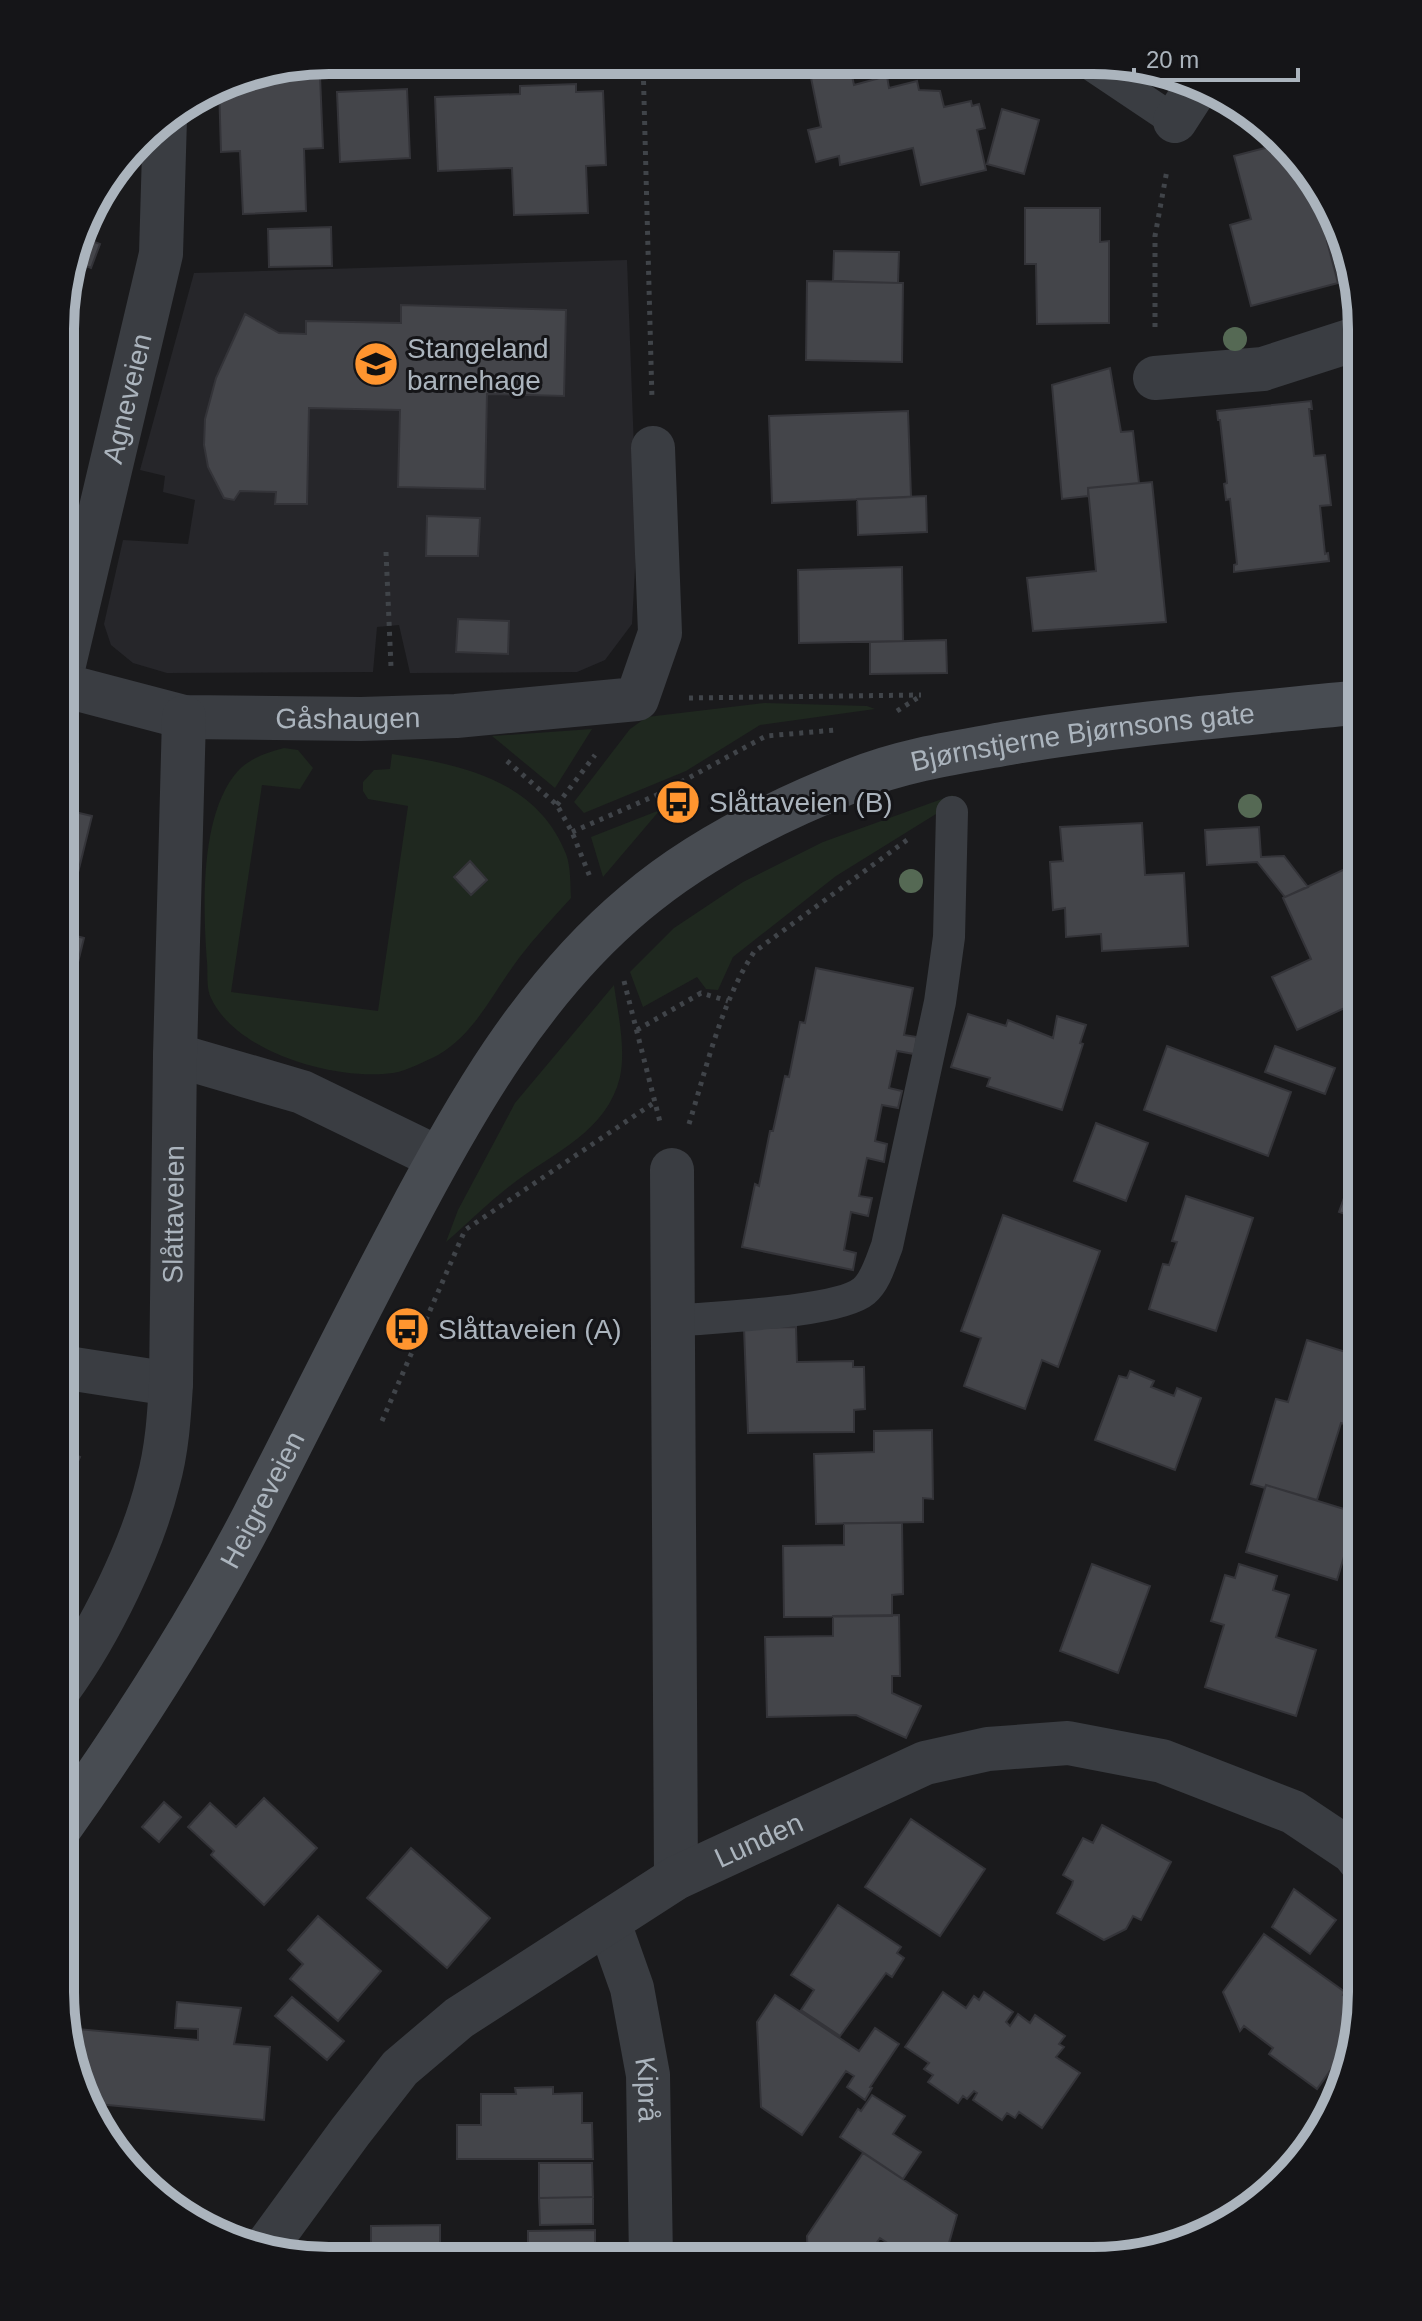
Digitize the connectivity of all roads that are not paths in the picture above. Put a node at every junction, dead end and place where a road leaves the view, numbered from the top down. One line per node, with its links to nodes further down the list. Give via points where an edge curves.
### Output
1 (1117, 75): 2 (lane)
2 (1185, 106)
3 (165, 134): 7 (street, Agneveien, via 161,254)
4 (1348, 342): 5 (street, via 1263,369)
5 (1155, 378)
6 (653, 448): 10 (street, Gåshaugen, via 660,633 637,699 456,716)
7 (74, 622)
8 (74, 688): 10 (street, Gåshaugen)
9 (1348, 704): 13 (main road, Bjørnstjerne Bjørnsons gate, via 950,753 858,778 752,826 636,901 582,953 534,1008)
10 (184, 717): 12 (street, Slåttaveien)
11 (952, 812): 15 (lane, via 949,937 940,1002 887,1246 877,1271 864,1291 841,1303)
12 (175, 1055): 13 (street, via 302,1092); 17 (street, Slåttaveien)
13 (438, 1158): 19 (main road, Heigreveien, via 199,1619)
14 (672, 1170): 15 (street)
15 (673, 1321): 21 (street)
16 (74, 1369): 17 (street)
17 (171, 1384): 18 (street, Slåttaveien, via 159,1482 144,1528)
18 (74, 1664)
19 (74, 1808)
20 (1347, 1848): 21 (street, Lunden, via 1293,1812 1162,1761 1068,1743 988,1749 925,1763)
21 (676, 1878): 22 (street, Lunden)
22 (609, 1923): 23 (street, Lunden, via 459,2018 400,2068); 24 (street, Kiprå, via 632,1988 648,2075)
23 (271, 2240)
24 (651, 2247)

